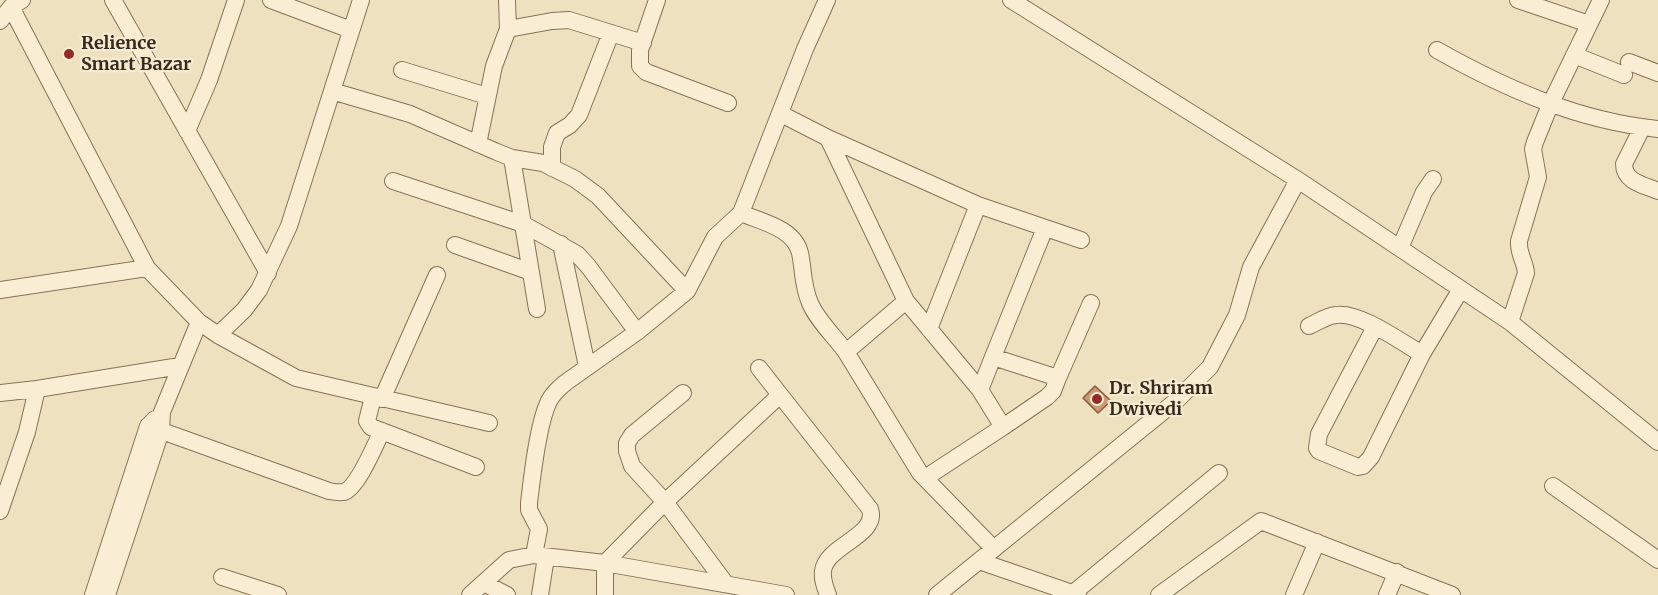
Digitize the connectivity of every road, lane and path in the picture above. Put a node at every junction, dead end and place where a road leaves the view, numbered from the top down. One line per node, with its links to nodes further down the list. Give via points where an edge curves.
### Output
1 (113, 0): 27 (street)
2 (236, 0): 27 (street)
3 (271, 0): 14 (street)
4 (361, 0): 14 (street)
5 (507, 0): 13 (street)
6 (657, 0): 16 (street)
7 (827, 0): 25 (street)
8 (1011, 0): 33 (street)
9 (1518, 0): 12 (street)
10 (1601, 0): 12 (street)
11 (8, 9): 44 (street)
12 (1589, 24): 18 (street)
13 (508, 29): 15 (street, via 560,20); 22 (street)
14 (351, 30): 21 (street)
15 (612, 33): 16 (street); 31 (street, via 579,115 557,133)
16 (643, 43): 23 (street, via 639,58 646,72)
17 (1437, 50): 24 (street, via 1502,85)
18 (1574, 55): 20 (street); 24 (street)
19 (402, 70): 22 (street)
20 (1658, 73)
21 (332, 91): 29 (street, via 410,114); 46 (street, via 289,226)
22 (487, 96): 29 (street)
23 (728, 104)
24 (1550, 105): 26 (street); 55 (street, via 1533,149 1538,177 1518,250 1526,273)
25 (781, 114): 28 (street); 37 (street)
26 (1650, 128): 35 (street, via 1624,164 1624,170 1636,182)
27 (187, 131): 46 (street)
28 (828, 138): 36 (street); 51 (street)
29 (478, 144): 30 (street)
30 (512, 158): 31 (street); 38 (street)
31 (552, 168): 50 (street, via 598,196)
32 (1433, 179): 43 (street)
33 (1298, 180): 43 (street); 86 (street, via 1251,267 1237,315 1210,367 1176,401)
34 (393, 181): 38 (street)
35 (1658, 191)
36 (978, 205): 39 (street); 58 (street)
37 (741, 213): 50 (street, via 715,237); 61 (street, via 786,232 796,242 811,307)
38 (523, 224): 41 (street); 45 (street)
39 (1045, 228): 40 (street); 63 (street)
40 (1081, 240)
41 (561, 244): 59 (street, via 588,266); 65 (street)
42 (455, 245): 45 (street)
43 (1400, 248): 48 (street)
44 (147, 268): 49 (street); 54 (street)
45 (531, 272): 53 (street)
46 (268, 273): 60 (street, via 244,310)
47 (437, 275): 73 (street)
48 (1461, 289): 55 (street); 62 (street)
49 (0, 290)
50 (687, 291): 59 (street)
51 (906, 301): 58 (street); 61 (street)
52 (1091, 303): 67 (street)
53 (537, 309)
54 (199, 322): 60 (street); 64 (street)
55 (1510, 322): 78 (street)
56 (1309, 326): 57 (street, via 1338,314 1363,319)
57 (1374, 327): 62 (street); 62 (street, via 1319,434 1319,452 1358,466 1368,462)
58 (929, 329): 69 (street)
59 (637, 332): 65 (street)
60 (218, 335): 73 (street, via 296,378)
61 (846, 352): 81 (street)
62 (1422, 354)
63 (993, 357): 67 (street); 69 (street)
64 (180, 366): 68 (street); 76 (street)
65 (587, 366): 87 (street, via 555,391 544,414 529,503 539,529)
66 (759, 368): 72 (street)
67 (1058, 378): 75 (street, via 1047,397)
68 (37, 389): 70 (street); 84 (street, via 27,432)
69 (980, 390): 75 (street)
70 (0, 393)
71 (683, 393): 83 (street, via 641,425 627,444 632,466)
72 (780, 395): 83 (street); 104 (street, via 870,509 871,521 866,528 825,564 823,580)
73 (378, 398): 74 (street); 77 (street, via 368,423)
74 (489, 423)
75 (1003, 426): 81 (street)
76 (154, 428): 77 (street, via 338,492 354,483); 97 (street); 98 (street)
77 (382, 431): 79 (street)
78 (1655, 434)
79 (476, 466)
80 (1219, 473): 96 (street)
81 (925, 478): 86 (street)
82 (1553, 486): 88 (street)
83 (665, 502): 90 (street); 93 (street)
84 (0, 510)
85 (1317, 542): 91 (street); 106 (street, via 1261,521); 107 (street)
86 (994, 549): 89 (street)
87 (540, 556): 90 (street); 95 (street, via 509,560); 101 (street)
88 (1658, 560)
89 (979, 561): 96 (street); 105 (street)
90 (605, 563): 94 (street); 102 (street)
91 (1397, 572): 108 (street); 109 (street)
92 (222, 577): 99 (street)
93 (726, 584): 94 (street); 103 (street)
94 (702, 588)
95 (474, 592): 100 (street)
96 (1074, 594)
97 (93, 595)
98 (107, 595)
99 (278, 595)
100 (507, 595)
101 (540, 595)
102 (604, 595)
103 (786, 595)
104 (828, 595)
105 (937, 595)
106 (1159, 595)
107 (1294, 595)
108 (1387, 595)
109 (1452, 595)

